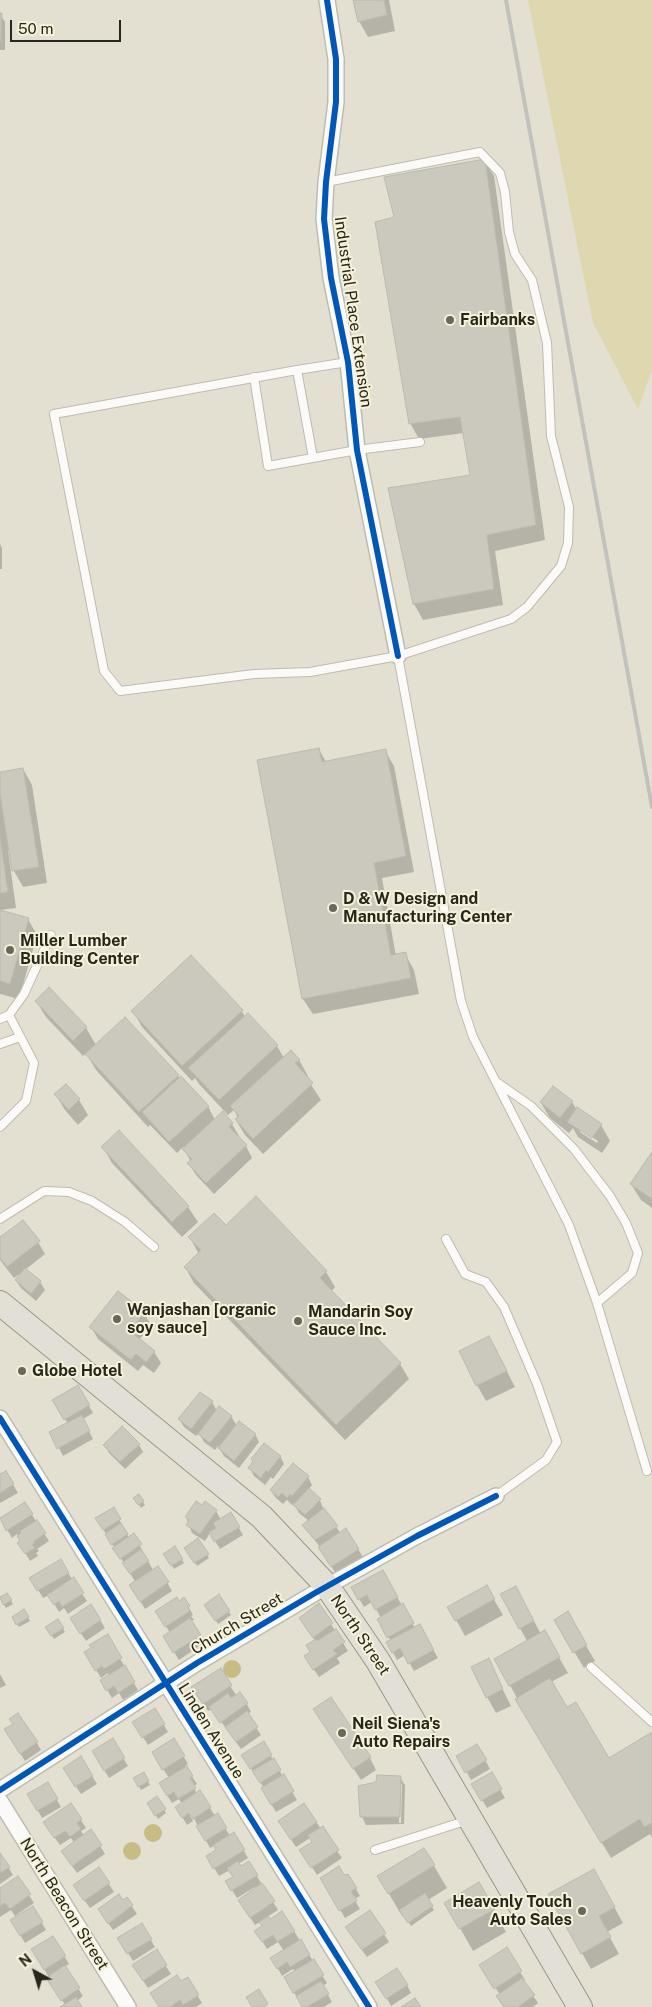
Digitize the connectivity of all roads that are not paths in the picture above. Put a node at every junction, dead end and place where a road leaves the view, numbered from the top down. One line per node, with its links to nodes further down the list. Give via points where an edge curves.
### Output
1 (327, 0): 2 (street, Industrial Place Extension, via 336,58 336,102)
2 (326, 182): 3 (street, Industrial Place Extension, via 324,220); 9 (lane, via 480,152 500,173 515,254 532,280 547,343 551,436 569,507 568,543 561,566 527,607 511,619)
3 (348, 362): 4 (lane); 7 (street, Industrial Place Extension)
4 (297, 370): 5 (lane); 8 (lane)
5 (254, 377): 8 (lane, via 268,466); 9 (lane, via 54,414 104,671 120,691 254,674 310,672)
6 (420, 442): 7 (lane)
7 (357, 450): 8 (lane); 9 (street, Industrial Place Extension)
8 (313, 458)
9 (398, 656): 15 (lane, via 460,1001 473,1037)
10 (52, 935): 11 (lane, via 24,994)
11 (9, 1015): 12 (lane); 13 (lane)
12 (0, 1020)
13 (20, 1037): 14 (lane); 16 (lane, via 34,1063 26,1101)
14 (0, 1044)
15 (495, 1081): 21 (lane, via 569,1225); 21 (lane, via 531,1106 574,1149 626,1223 638,1253 632,1273)
16 (0, 1127)
17 (0, 1219): 19 (lane, via 44,1191 69,1192 92,1201 125,1222)
18 (446, 1238): 24 (lane, via 464,1274 486,1282 504,1307 537,1384 557,1442 546,1460)
19 (154, 1247)
20 (0, 1303): 25 (main road, North Street, via 262,1517)
21 (597, 1303): 23 (lane)
22 (0, 1418): 27 (street, Linden Avenue)
23 (647, 1471)
24 (496, 1496): 25 (street, Church Street)
25 (327, 1586): 27 (street, Church Street, via 197,1663); 31 (main road, North Street, via 378,1661)
26 (591, 1667): 28 (lane)
27 (166, 1685): 29 (street, Church Street); 34 (street, Linden Avenue)
28 (652, 1722)
29 (0, 1790)
30 (0, 1801): 33 (street, North Beacon Street)
31 (471, 1820): 32 (lane); 35 (main road, North Street)
32 (375, 1850)
33 (128, 2007)
34 (369, 2007)
35 (580, 2007)

